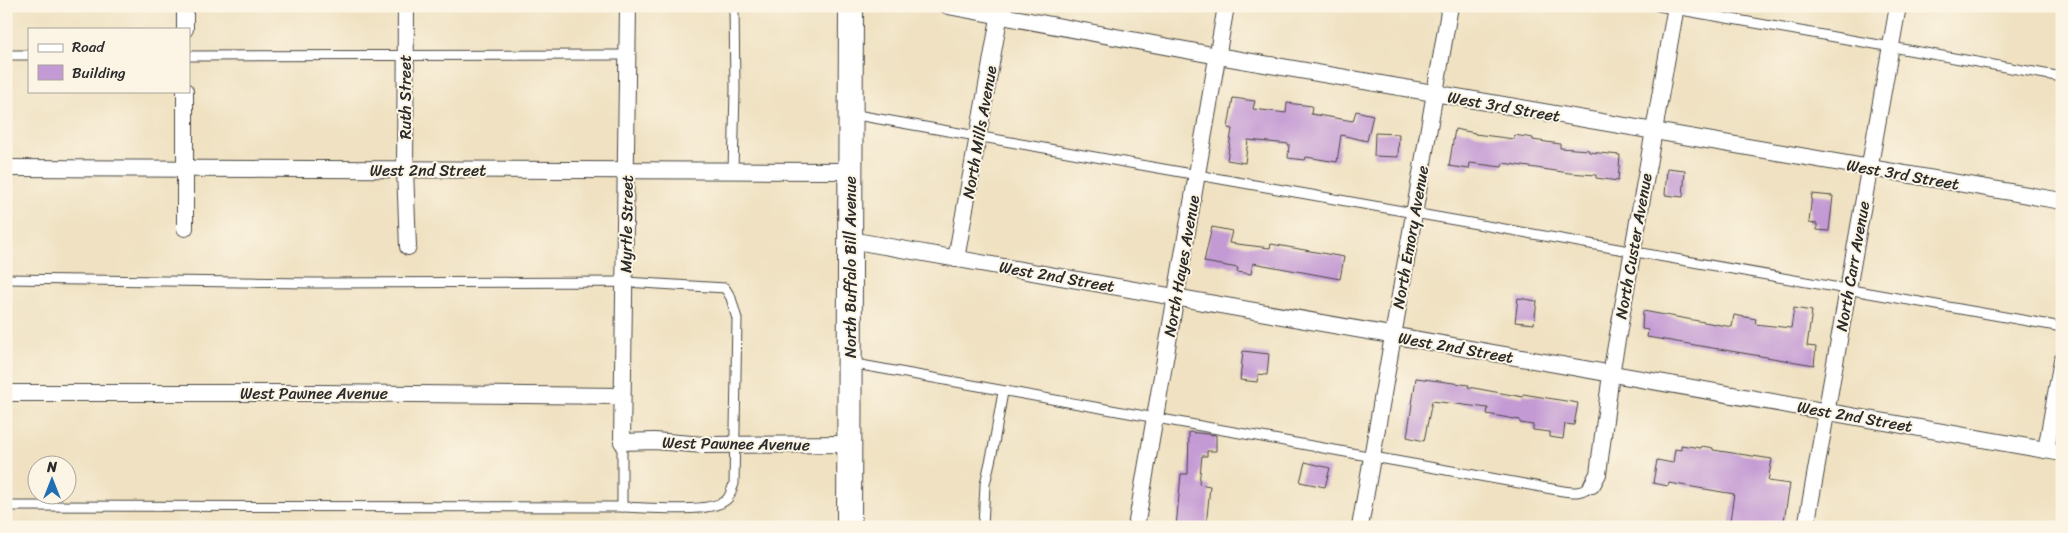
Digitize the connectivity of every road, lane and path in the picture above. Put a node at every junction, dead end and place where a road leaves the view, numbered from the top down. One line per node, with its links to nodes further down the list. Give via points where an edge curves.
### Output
1 (185, 6): 13 (street)
2 (406, 6): 17 (street, Ruth Street)
3 (628, 6): 18 (street, Myrtle Street)
4 (734, 6): 33 (lane)
5 (851, 6): 24 (main road, North Buffalo Bill Avenue)
6 (948, 6): 12 (street, West 3rd Street)
7 (1226, 6): 20 (street, North Hayes Avenue)
8 (1450, 6): 23 (street, North Emory Avenue)
9 (1658, 6): 11 (lane)
10 (1898, 6): 14 (street, North Carr Avenue)
11 (1675, 8): 14 (lane); 25 (street, North Custer Avenue)
12 (1000, 12): 20 (street, West 3rd Street); 26 (street, North Mills Avenue)
13 (185, 28)
14 (1891, 47): 21 (lane); 29 (street, North Carr Avenue)
15 (6, 55): 16 (lane)
16 (28, 55)
17 (406, 55): 18 (lane); 19 (lane); 30 (street, Ruth Street)
18 (628, 55): 32 (street, Myrtle Street)
19 (190, 56)
20 (1218, 56): 23 (street, West 3rd Street); 34 (street, North Hayes Avenue)
21 (2062, 77)
22 (185, 92): 28 (street)
23 (1435, 94): 25 (street, West 3rd Street); 36 (street, North Emory Avenue)
24 (851, 114): 26 (lane); 31 (main road, North Buffalo Bill Avenue)
25 (1653, 132): 29 (street, West 3rd Street); 40 (street, North Custer Avenue)
26 (978, 137): 34 (lane); 41 (street, North Mills Avenue)
27 (6, 168): 28 (street, West 2nd Street)
28 (184, 168): 30 (street, West 2nd Street); 37 (street)
29 (1869, 168): 35 (street, West 3rd Street); 44 (street, North Carr Avenue)
30 (405, 170): 32 (street, West 2nd Street); 39 (street, Ruth Street)
31 (851, 170): 33 (street, West 2nd Street); 38 (main road, North Buffalo Bill Avenue)
32 (627, 171): 33 (street, West 2nd Street); 43 (street, Myrtle Street)
33 (733, 171)
34 (1197, 175): 36 (lane); 45 (street, North Hayes Avenue)
35 (2062, 202)
36 (1414, 213): 40 (lane); 47 (street, North Emory Avenue)
37 (185, 228)
38 (850, 240): 41 (street, West 2nd Street); 49 (main road, North Buffalo Bill Avenue)
39 (408, 247)
40 (1632, 251): 44 (lane); 50 (street, North Custer Avenue)
41 (956, 259): 45 (street, West 2nd Street)
42 (6, 279): 43 (lane, via 314,283)
43 (626, 282): 53 (street, Myrtle Street); 58 (lane, via 725,288 737,319)
44 (1848, 290): 46 (lane); 54 (street, North Carr Avenue)
45 (1176, 297): 47 (street, West 2nd Street); 55 (street, North Hayes Avenue)
46 (2062, 327)
47 (1393, 335): 50 (street, West 2nd Street); 60 (street, North Emory Avenue)
48 (2062, 360): 59 (street)
49 (850, 363): 51 (lane); 57 (main road, North Buffalo Bill Avenue)
50 (1611, 374): 54 (street, West 2nd Street); 61 (street, North Custer Avenue, via 1598,474)
51 (1003, 392): 55 (lane); 65 (lane, via 984,484)
52 (6, 393): 53 (street, West Pawnee Avenue)
53 (622, 396): 56 (street, Myrtle Street)
54 (1826, 411): 59 (street, West 2nd Street); 68 (street, North Carr Avenue)
55 (1155, 417): 60 (lane); 66 (street, North Hayes Avenue)
56 (622, 442): 58 (street, West Pawnee Avenue); 63 (lane)
57 (850, 444): 58 (street, West Pawnee Avenue); 64 (main road, North Buffalo Bill Avenue)
58 (736, 445): 63 (lane, via 734,484 728,498 718,505 694,509)
59 (2054, 451)
60 (1372, 457): 61 (lane, via 1576,493); 67 (street, North Emory Avenue)
61 (1592, 485)
62 (6, 506): 63 (lane)
63 (622, 507)
64 (849, 527)
65 (983, 527)
66 (1136, 527)
67 (1360, 527)
68 (1806, 527)

